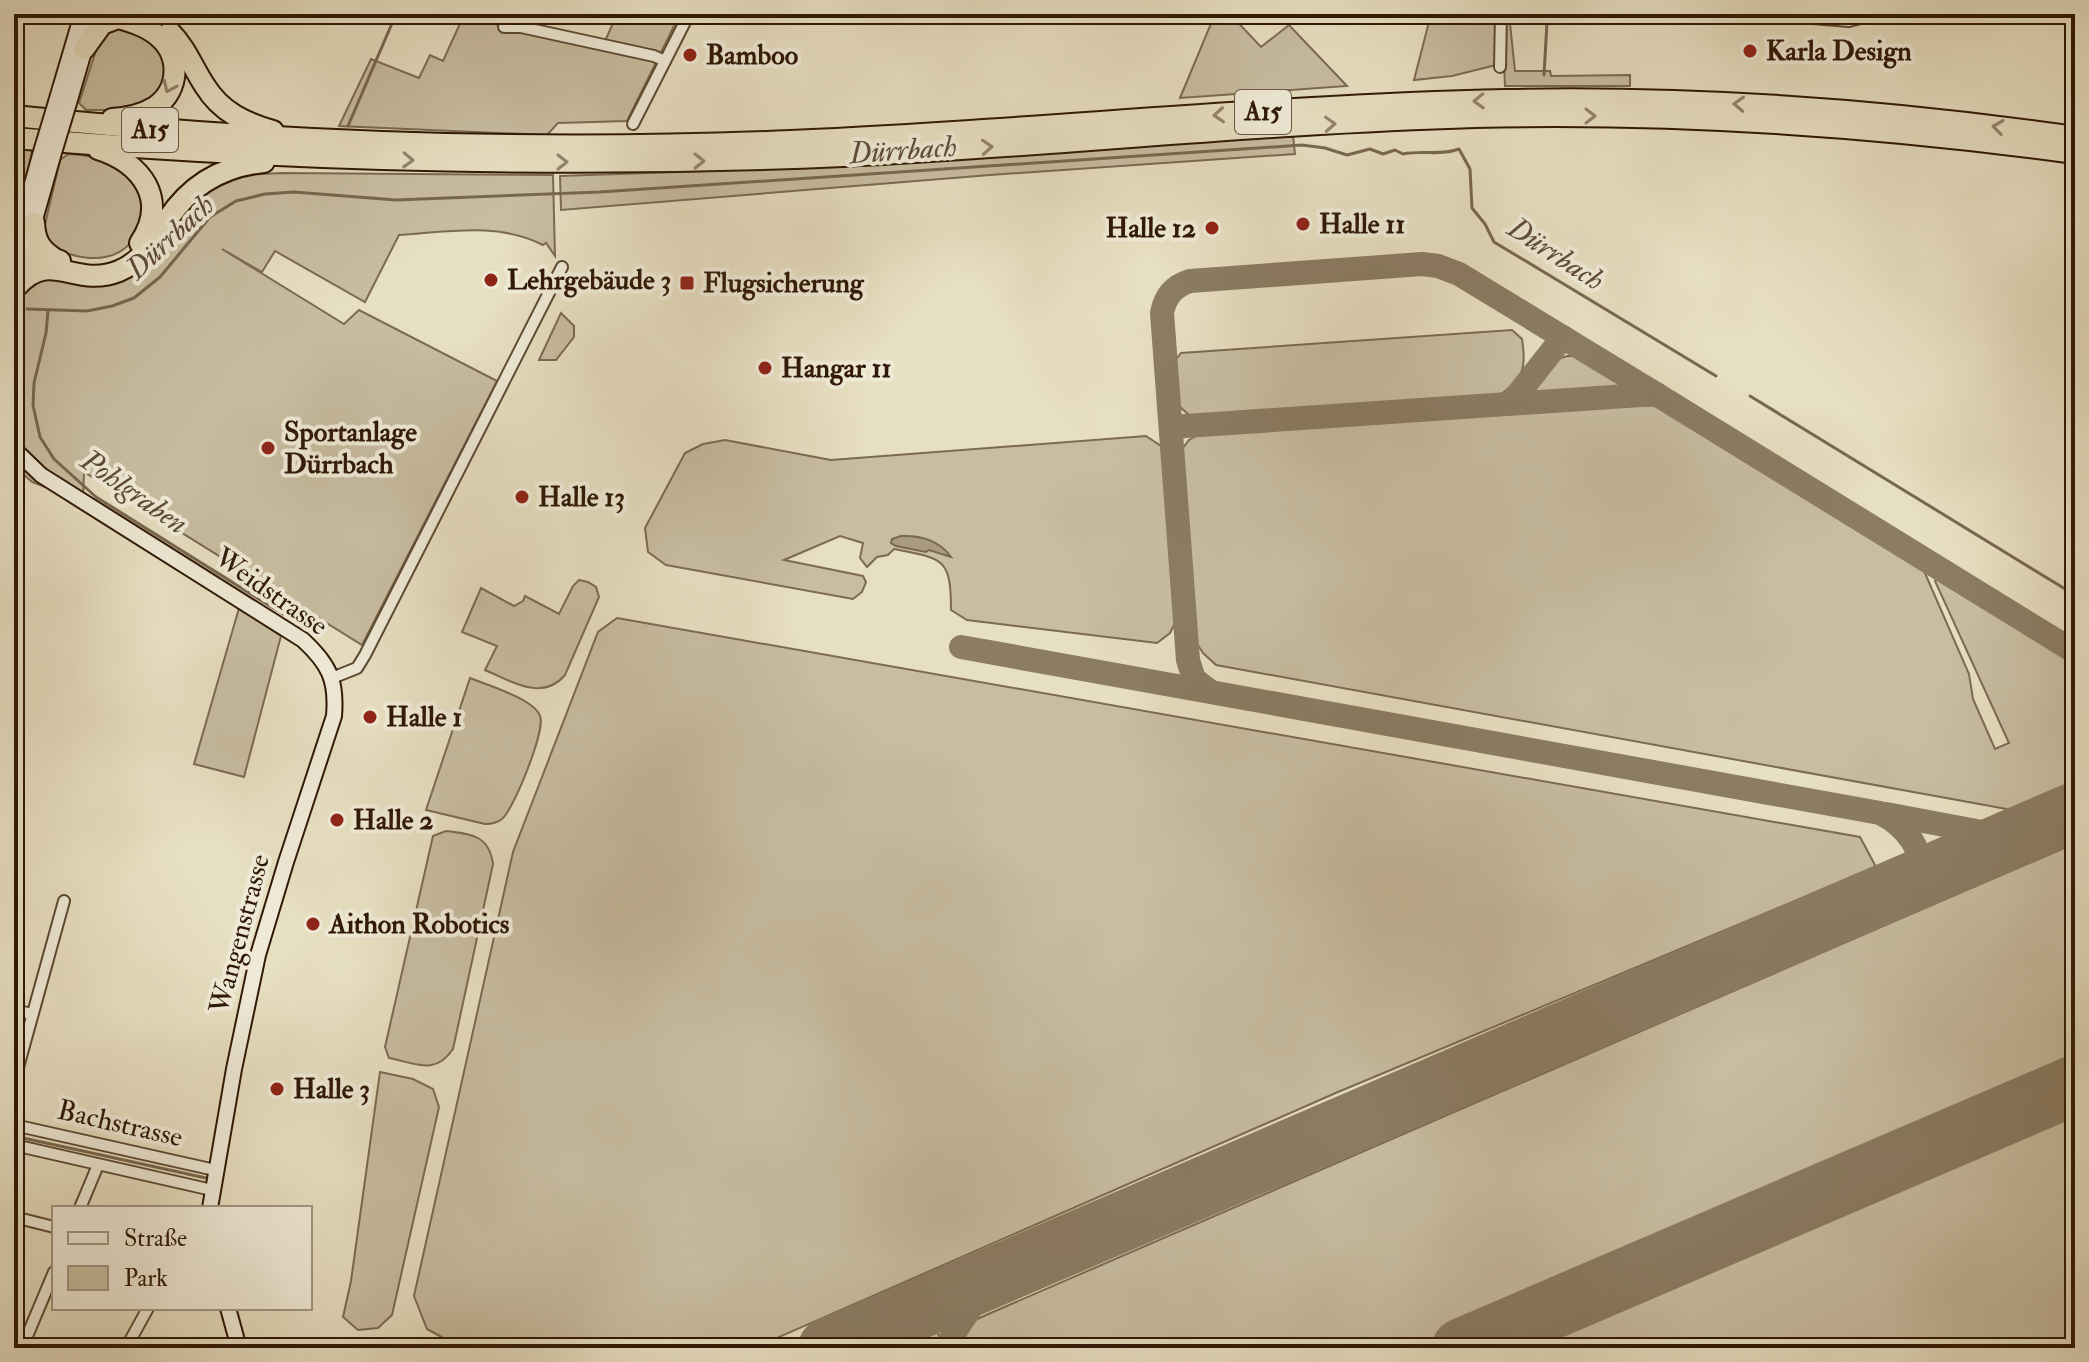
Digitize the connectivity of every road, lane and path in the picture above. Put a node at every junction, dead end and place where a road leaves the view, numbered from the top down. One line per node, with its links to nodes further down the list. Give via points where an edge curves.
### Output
1 (82, 14): 13 (main road)
2 (92, 14): 10 (main road)
3 (140, 14): 19 (highway, via 173,35 224,108 248,123)
4 (689, 14): 11 (street)
5 (1501, 14): 12 (street)
6 (1764, 14): 7 (street, via 1849,21)
7 (1875, 14)
8 (112, 16): 10 (highway); 15 (highway, one-way to 15, via 152,32 170,50 175,72 166,96 156,107 133,116)
9 (504, 27): 11 (street)
10 (84, 49): 13 (main road)
11 (665, 61): 16 (street)
12 (1500, 67)
13 (62, 102): 23 (main road, bridge)
14 (14, 116): 15 (highway, A15)
15 (43, 119): 19 (highway, A15)
16 (633, 124)
17 (2075, 137): 19 (highway, A15, one-way to 19, via 1790,107 1553,100 1343,107 729,144)
18 (14, 138): 20 (highway, A15)
19 (300, 140)
20 (73, 143): 22 (highway, A15); 25 (highway, via 133,167 150,193 151,217 140,243 120,260 92,267)
21 (2075, 153): 22 (highway, A15, one-way to 21, via 733,160 1351,122 1549,116 1792,123)
22 (330, 158): 25 (highway, via 238,166 210,177 181,201 141,257 115,273 83,276)
23 (28, 221): 24 (main road); 25 (highway)
24 (18, 256): 25 (highway); 27 (main road)
25 (53, 264): 27 (highway, via 30,273)
26 (562, 267): 29 (street, via 384,621 357,668)
27 (15, 290)
28 (14, 449): 29 (main road, Weidstrasse, via 41,475 282,625 315,650)
29 (332, 678): 37 (main road, Wangenstrasse, via 334,716 258,955)
30 (64, 901): 32 (street)
31 (14, 1010): 32 (street)
32 (32, 1014): 33 (street)
33 (14, 1082)
34 (14, 1125): 37 (street, Bachstrasse)
35 (14, 1145): 36 (street)
36 (98, 1165): 38 (street); 39 (street)
37 (215, 1170): 38 (main road, Wangenstrasse)
38 (212, 1190): 40 (main road, Wangenstrasse)
39 (81, 1206)
40 (210, 1206)
41 (14, 1217): 42 (street)
42 (52, 1226)
43 (52, 1277): 46 (street)
44 (147, 1310): 47 (street)
45 (229, 1310): 48 (main road)
46 (22, 1348)
47 (126, 1348)
48 (239, 1348)

